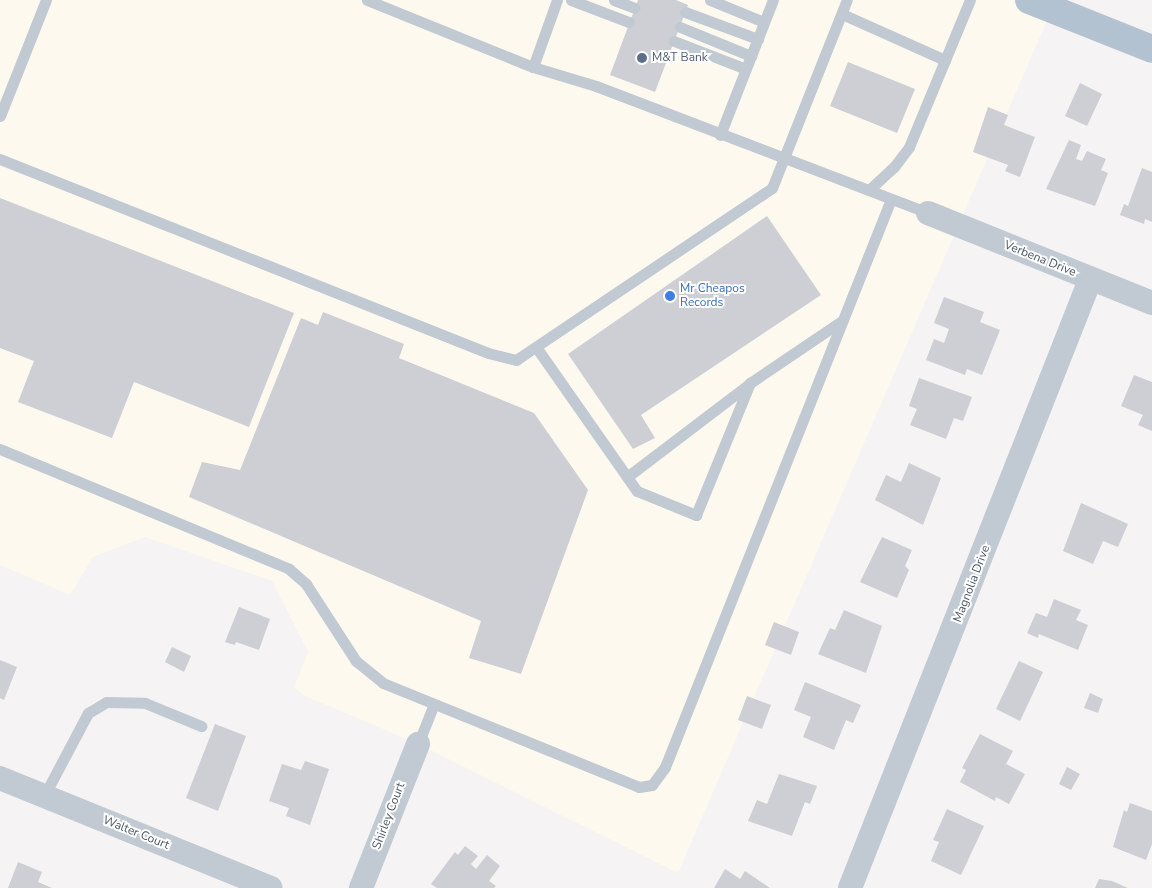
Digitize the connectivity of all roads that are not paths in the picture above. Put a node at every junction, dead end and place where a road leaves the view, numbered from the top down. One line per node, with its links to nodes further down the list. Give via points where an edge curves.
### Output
1 (46, 0): 24 (lane)
2 (368, 0): 22 (lane)
3 (558, 0): 22 (lane)
4 (571, 0): 14 (lane)
5 (614, 0): 11 (lane)
6 (710, 0): 15 (lane)
7 (773, 0): 15 (lane)
8 (847, 0): 13 (lane)
9 (970, 0): 21 (lane)
10 (1029, 0): 19 (main road)
11 (634, 8)
12 (685, 12): 17 (lane)
13 (842, 14): 21 (lane); 26 (lane)
14 (629, 22)
15 (764, 22): 17 (lane)
16 (680, 27): 20 (lane)
17 (758, 39): 20 (lane)
18 (674, 40): 23 (lane)
19 (1152, 49)
20 (751, 56): 23 (lane)
21 (945, 60): 28 (lane, via 909,147)
22 (533, 68): 25 (lane, via 596,86)
23 (746, 69): 25 (lane)
24 (0, 116)
25 (720, 135): 26 (lane)
26 (784, 158): 28 (lane); 34 (lane, via 772,188)
27 (0, 159): 34 (lane, via 508,360 516,360)
28 (869, 190): 29 (lane)
29 (891, 199): 30 (lane); 33 (lane)
30 (928, 213): 31 (street, Verbena Drive)
31 (1090, 280): 32 (street, Verbena Drive); 45 (street, Magnolia Drive)
32 (1152, 303)
33 (843, 320): 35 (lane); 38 (lane, via 665,767 652,785 639,786)
34 (536, 347): 37 (lane)
35 (750, 383): 37 (lane); 37 (lane, via 696,515 637,491)
36 (0, 449): 38 (lane, via 289,569 306,584 362,667 383,683)
37 (627, 477)
38 (434, 704): 40 (lane)
39 (201, 726): 42 (lane, via 145,703 106,702 88,713)
40 (418, 744): 44 (street, Shirley Court)
41 (0, 778): 42 (street, Walter Court)
42 (44, 796): 43 (street, Walter Court)
43 (271, 888)
44 (361, 888)
45 (850, 888)

